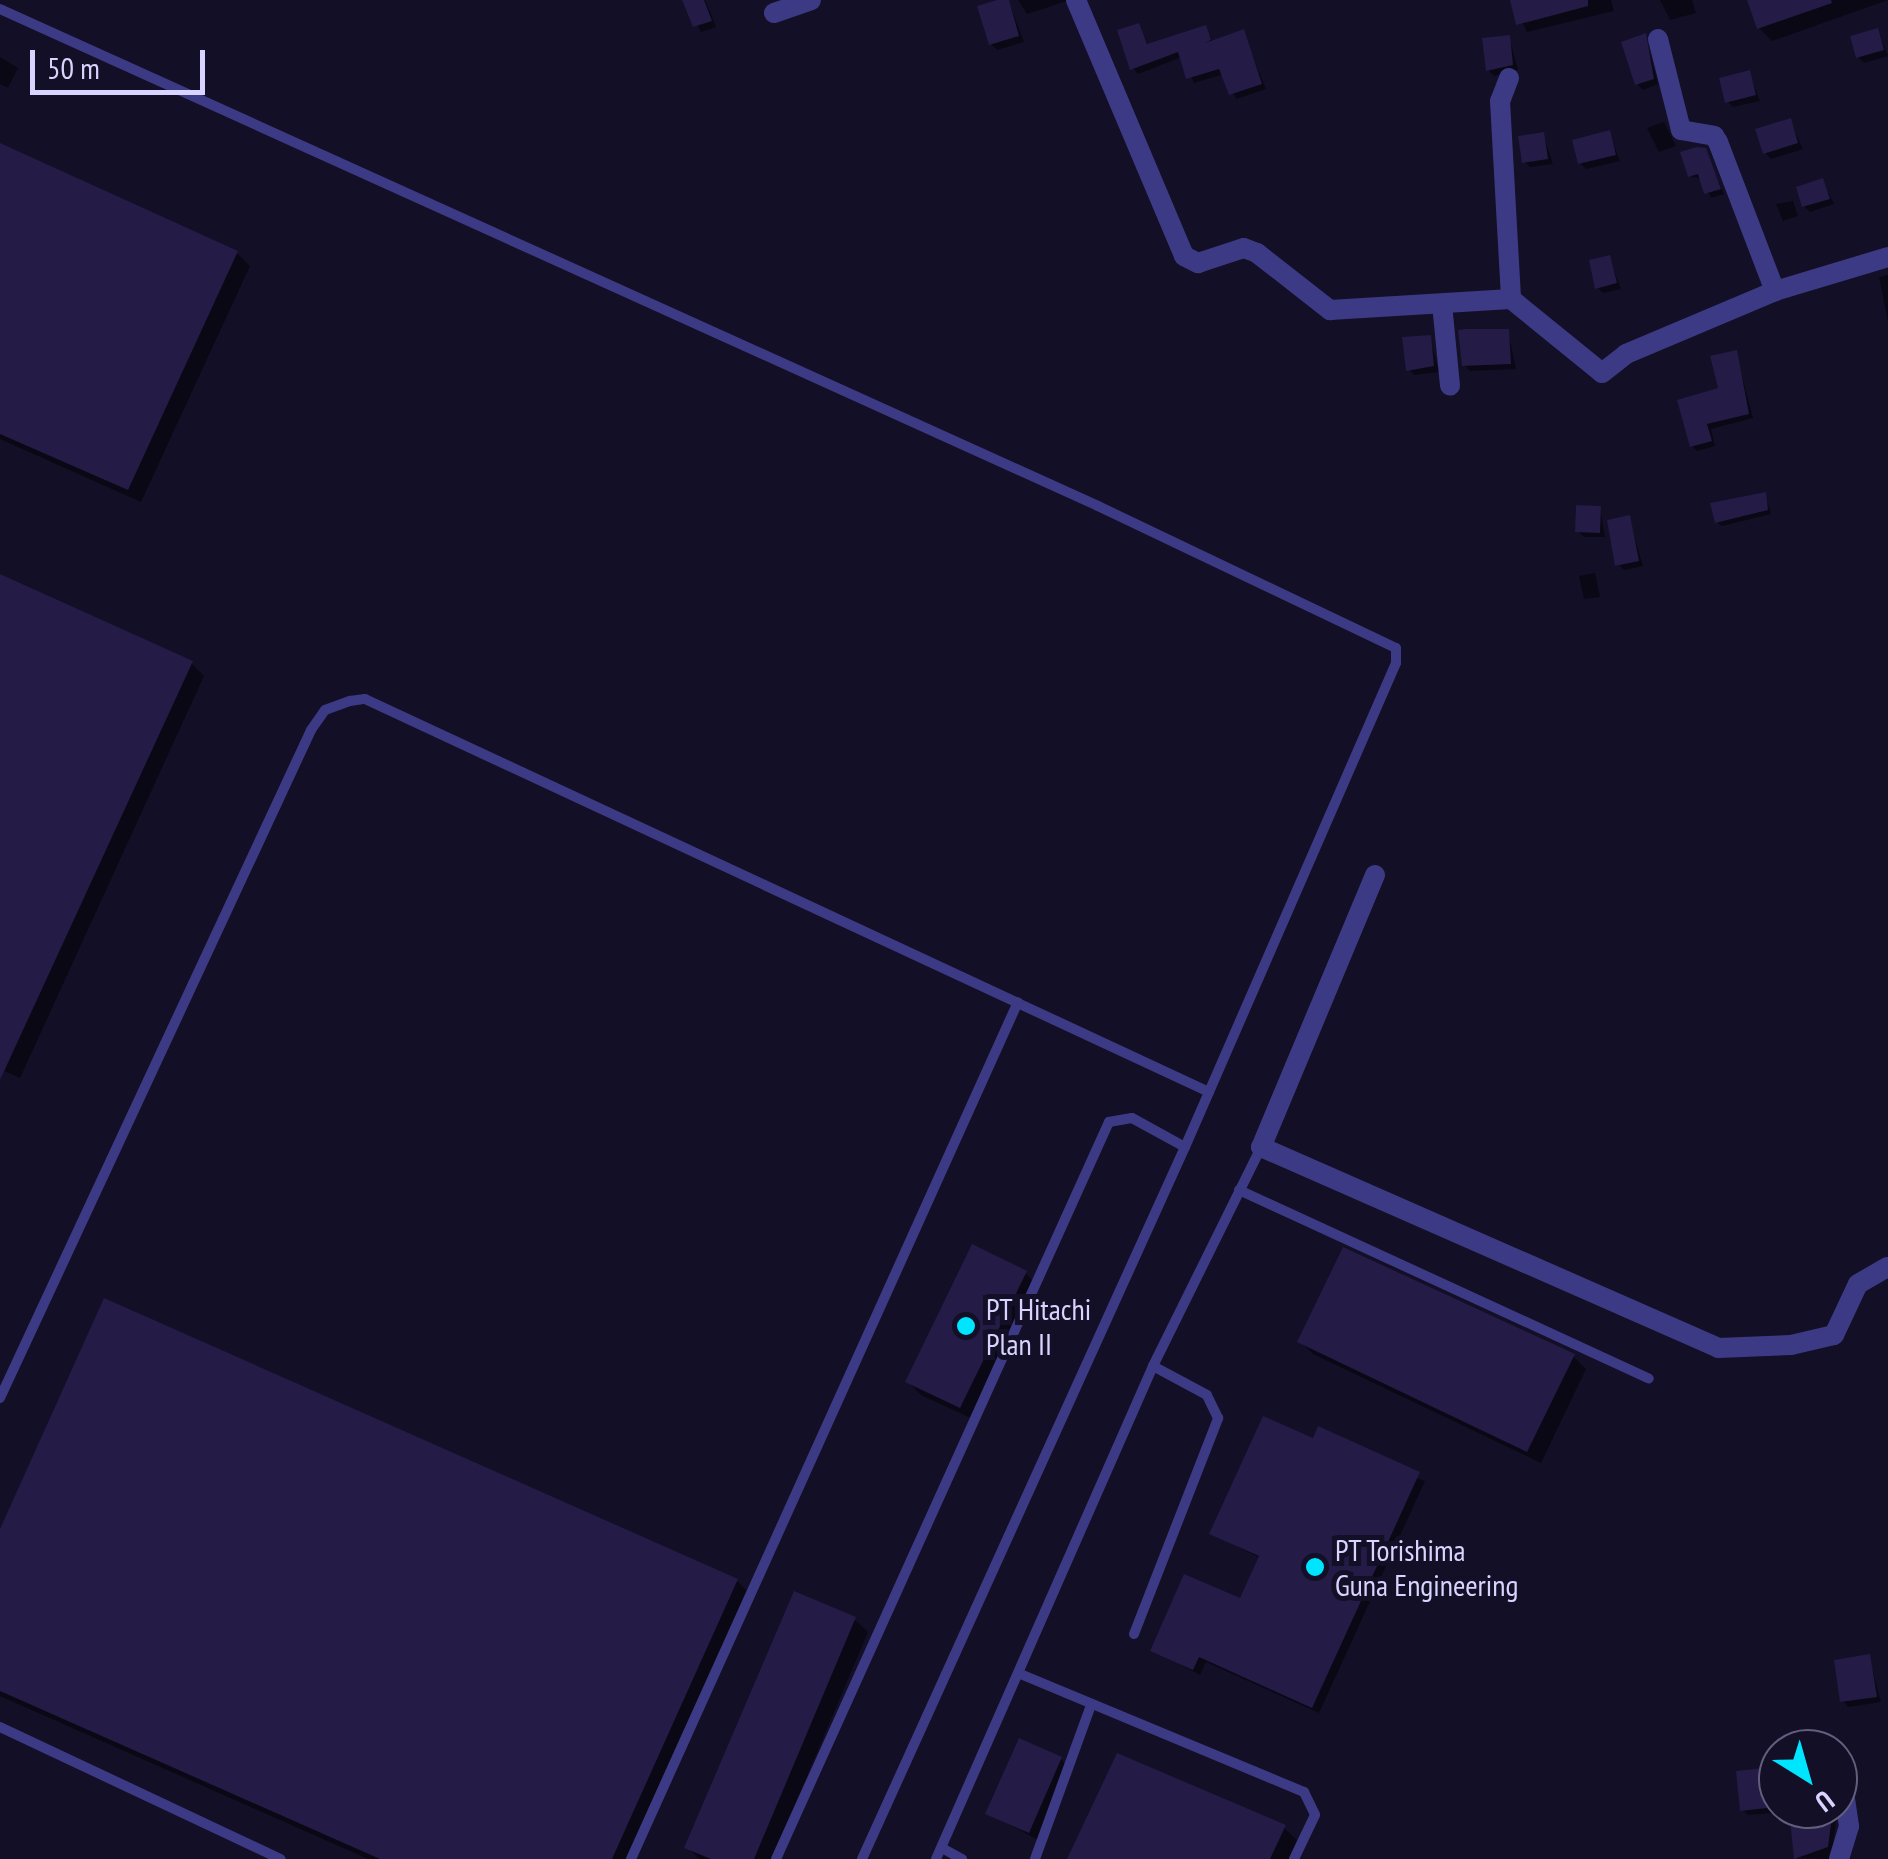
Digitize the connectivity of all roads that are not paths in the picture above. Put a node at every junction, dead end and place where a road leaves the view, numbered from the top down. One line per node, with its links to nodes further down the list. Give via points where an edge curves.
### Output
1 (811, 0): 4 (street)
2 (1076, 0): 10 (street, via 1190,263 1244,248 1330,310 1346,313)
3 (0, 10): 14 (lane, via 1390,640 1396,662)
4 (774, 12)
5 (1658, 39): 8 (street, via 1681,130 1718,142)
6 (1510, 78): 9 (street, via 1500,101)
7 (1888, 257): 8 (street)
8 (1775, 291): 9 (street, via 1626,354 1602,373)
9 (1510, 299): 10 (street)
10 (1442, 304): 11 (street)
11 (1450, 386)
12 (1375, 875): 16 (street)
13 (1018, 1002): 14 (lane); 21 (lane, via 365,699 324,710); 29 (lane)
14 (1209, 1092): 15 (lane)
15 (1186, 1147): 30 (lane, via 1132,1118 1108,1122); 31 (lane)
16 (1260, 1148): 17 (lane); 18 (street, via 1718,1348 1791,1346 1834,1335 1858,1284)
17 (1239, 1190): 19 (lane); 20 (lane)
18 (1888, 1267)
19 (1153, 1366): 22 (lane, via 1207,1396 1218,1418); 23 (lane)
20 (1649, 1379)
21 (0, 1398)
22 (1134, 1634)
23 (1018, 1673): 24 (lane); 27 (lane)
24 (1091, 1705): 33 (lane); 34 (lane, via 1304,1792 1315,1815)
25 (0, 1728): 28 (lane)
26 (1848, 1829): 35 (street)
27 (939, 1853): 32 (lane)
28 (282, 1859)
29 (631, 1859)
30 (776, 1859)
31 (862, 1859)
32 (962, 1859)
33 (1035, 1859)
34 (1294, 1859)
35 (1839, 1859)

